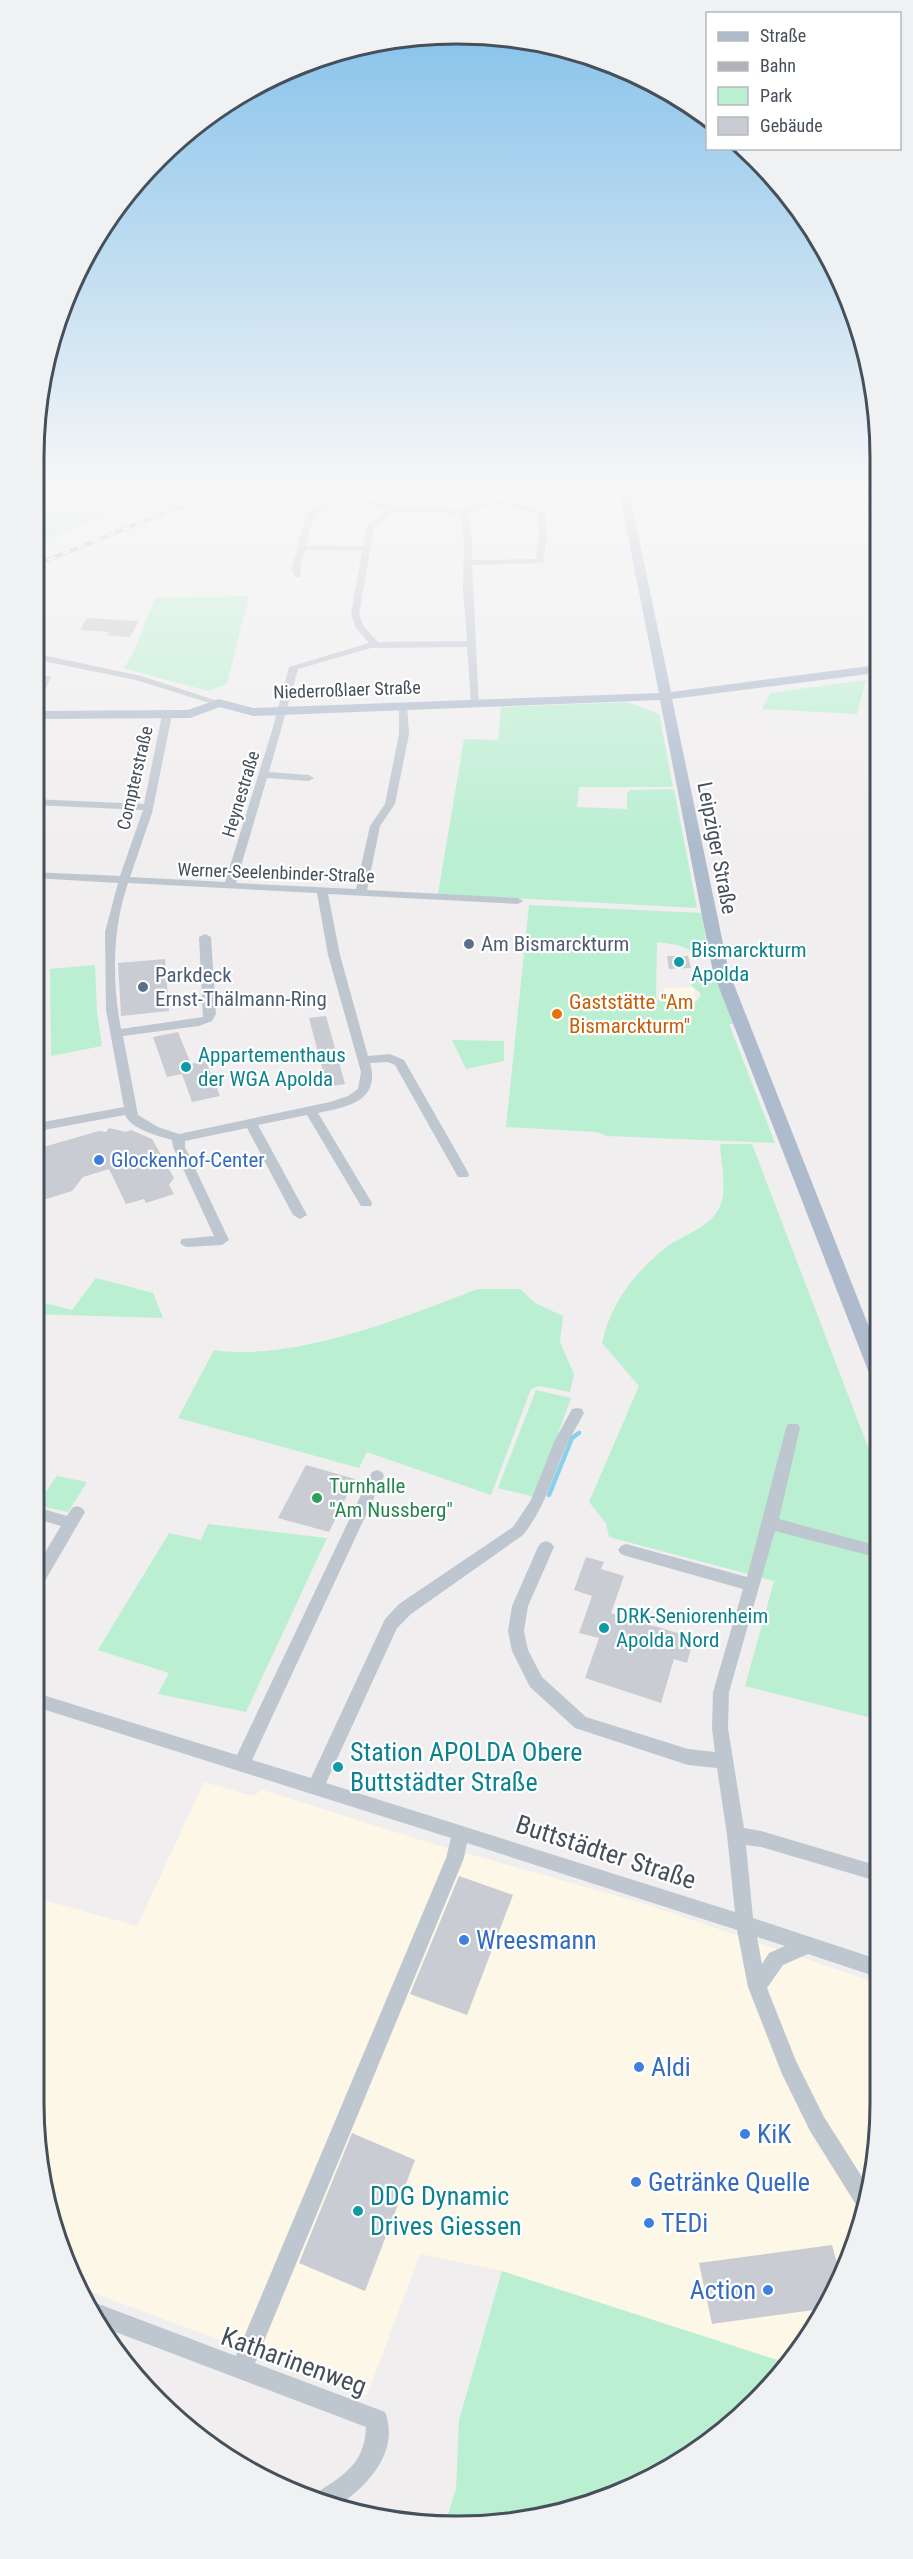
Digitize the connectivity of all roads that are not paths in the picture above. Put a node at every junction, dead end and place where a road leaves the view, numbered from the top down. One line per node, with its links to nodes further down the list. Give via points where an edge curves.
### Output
1 (357, 605): 5 (street, via 360,627)
2 (470, 605): 4 (street)
3 (647, 605): 8 (main road, Leipziger Straße)
4 (471, 644): 5 (street); 10 (street)
5 (375, 645): 12 (street, Heynestraße, via 294,667)
6 (44, 658): 9 (street, via 138,678)
7 (870, 670): 8 (main road, Niederroßlaer Straße)
8 (666, 696): 10 (main road, Niederroßlaer Straße); 37 (main road, Leipziger Straße, via 721,972)
9 (219, 703): 12 (main road, Niederroßlaer Straße, via 246,712); 14 (main road, via 196,713)
10 (476, 704): 11 (main road, Niederroßlaer Straße)
11 (404, 706): 12 (main road, Niederroßlaer Straße); 23 (street, via 404,734 390,804 375,826)
12 (283, 711): 15 (street, Heynestraße)
13 (44, 715): 14 (main road)
14 (167, 715): 18 (street, Compterstraße)
15 (264, 775): 16 (street, via 310,774); 21 (street, Heynestraße)
16 (305, 790)
17 (44, 802): 18 (street)
18 (148, 807): 20 (street, Compterstraße)
19 (44, 876): 20 (street, Werner-Seelenbinder-Straße)
20 (123, 881): 21 (street, Werner-Seelenbinder-Straße); 26 (street, Compterstraße, via 110,932)
21 (229, 887): 22 (street, Werner-Seelenbinder-Straße)
22 (322, 892): 23 (street, Werner-Seelenbinder-Straße); 27 (street, via 333,955)
23 (361, 893): 24 (street, Werner-Seelenbinder-Straße)
24 (518, 901)
25 (205, 938): 26 (street, via 208,1019)
26 (115, 1034): 28 (street, Compterstraße)
27 (364, 1060): 29 (street, via 369,1084 360,1096); 33 (street, via 390,1058 400,1063)
28 (129, 1110): 31 (street); 32 (street, via 140,1123)
29 (311, 1111): 30 (street); 34 (street)
30 (251, 1123): 32 (street); 35 (street)
31 (44, 1126)
32 (178, 1138): 36 (street, via 222,1240)
33 (463, 1174)
34 (366, 1203)
35 (300, 1215)
36 (187, 1242)
37 (870, 1353)
38 (578, 1413): 51 (street, via 562,1440 541,1497 525,1523 391,1624)
39 (793, 1428): 42 (street)
40 (377, 1476): 50 (street)
41 (44, 1514): 46 (street, via 74,1518)
42 (770, 1523): 45 (street); 47 (street)
43 (546, 1547): 49 (street, via 520,1606 516,1631 520,1651 536,1682 581,1724 688,1757)
44 (626, 1550): 47 (street)
45 (870, 1550)
46 (44, 1568)
47 (752, 1586): 49 (street, via 721,1692 720,1728)
48 (44, 1702): 50 (street, Buttstädter Straße)
49 (725, 1761): 53 (street)
50 (241, 1764): 51 (street, Buttstädter Straße)
51 (315, 1787): 52 (street, Buttstädter Straße)
52 (461, 1833): 55 (street, Buttstädter Straße); 61 (street, via 454,1858)
53 (736, 1835): 54 (street); 55 (street)
54 (870, 1871)
55 (745, 1924): 56 (street, Buttstädter Straße); 58 (street)
56 (808, 1946): 57 (street, Buttstädter Straße); 58 (street, via 776,1959)
57 (870, 1966)
58 (757, 1987): 59 (street, via 812,2115)
59 (860, 2192)
60 (104, 2317): 61 (street, Katharinenweg)
61 (241, 2370): 62 (street, Katharinenweg, via 377,2420 378,2441 372,2461 358,2479)
62 (332, 2496)

